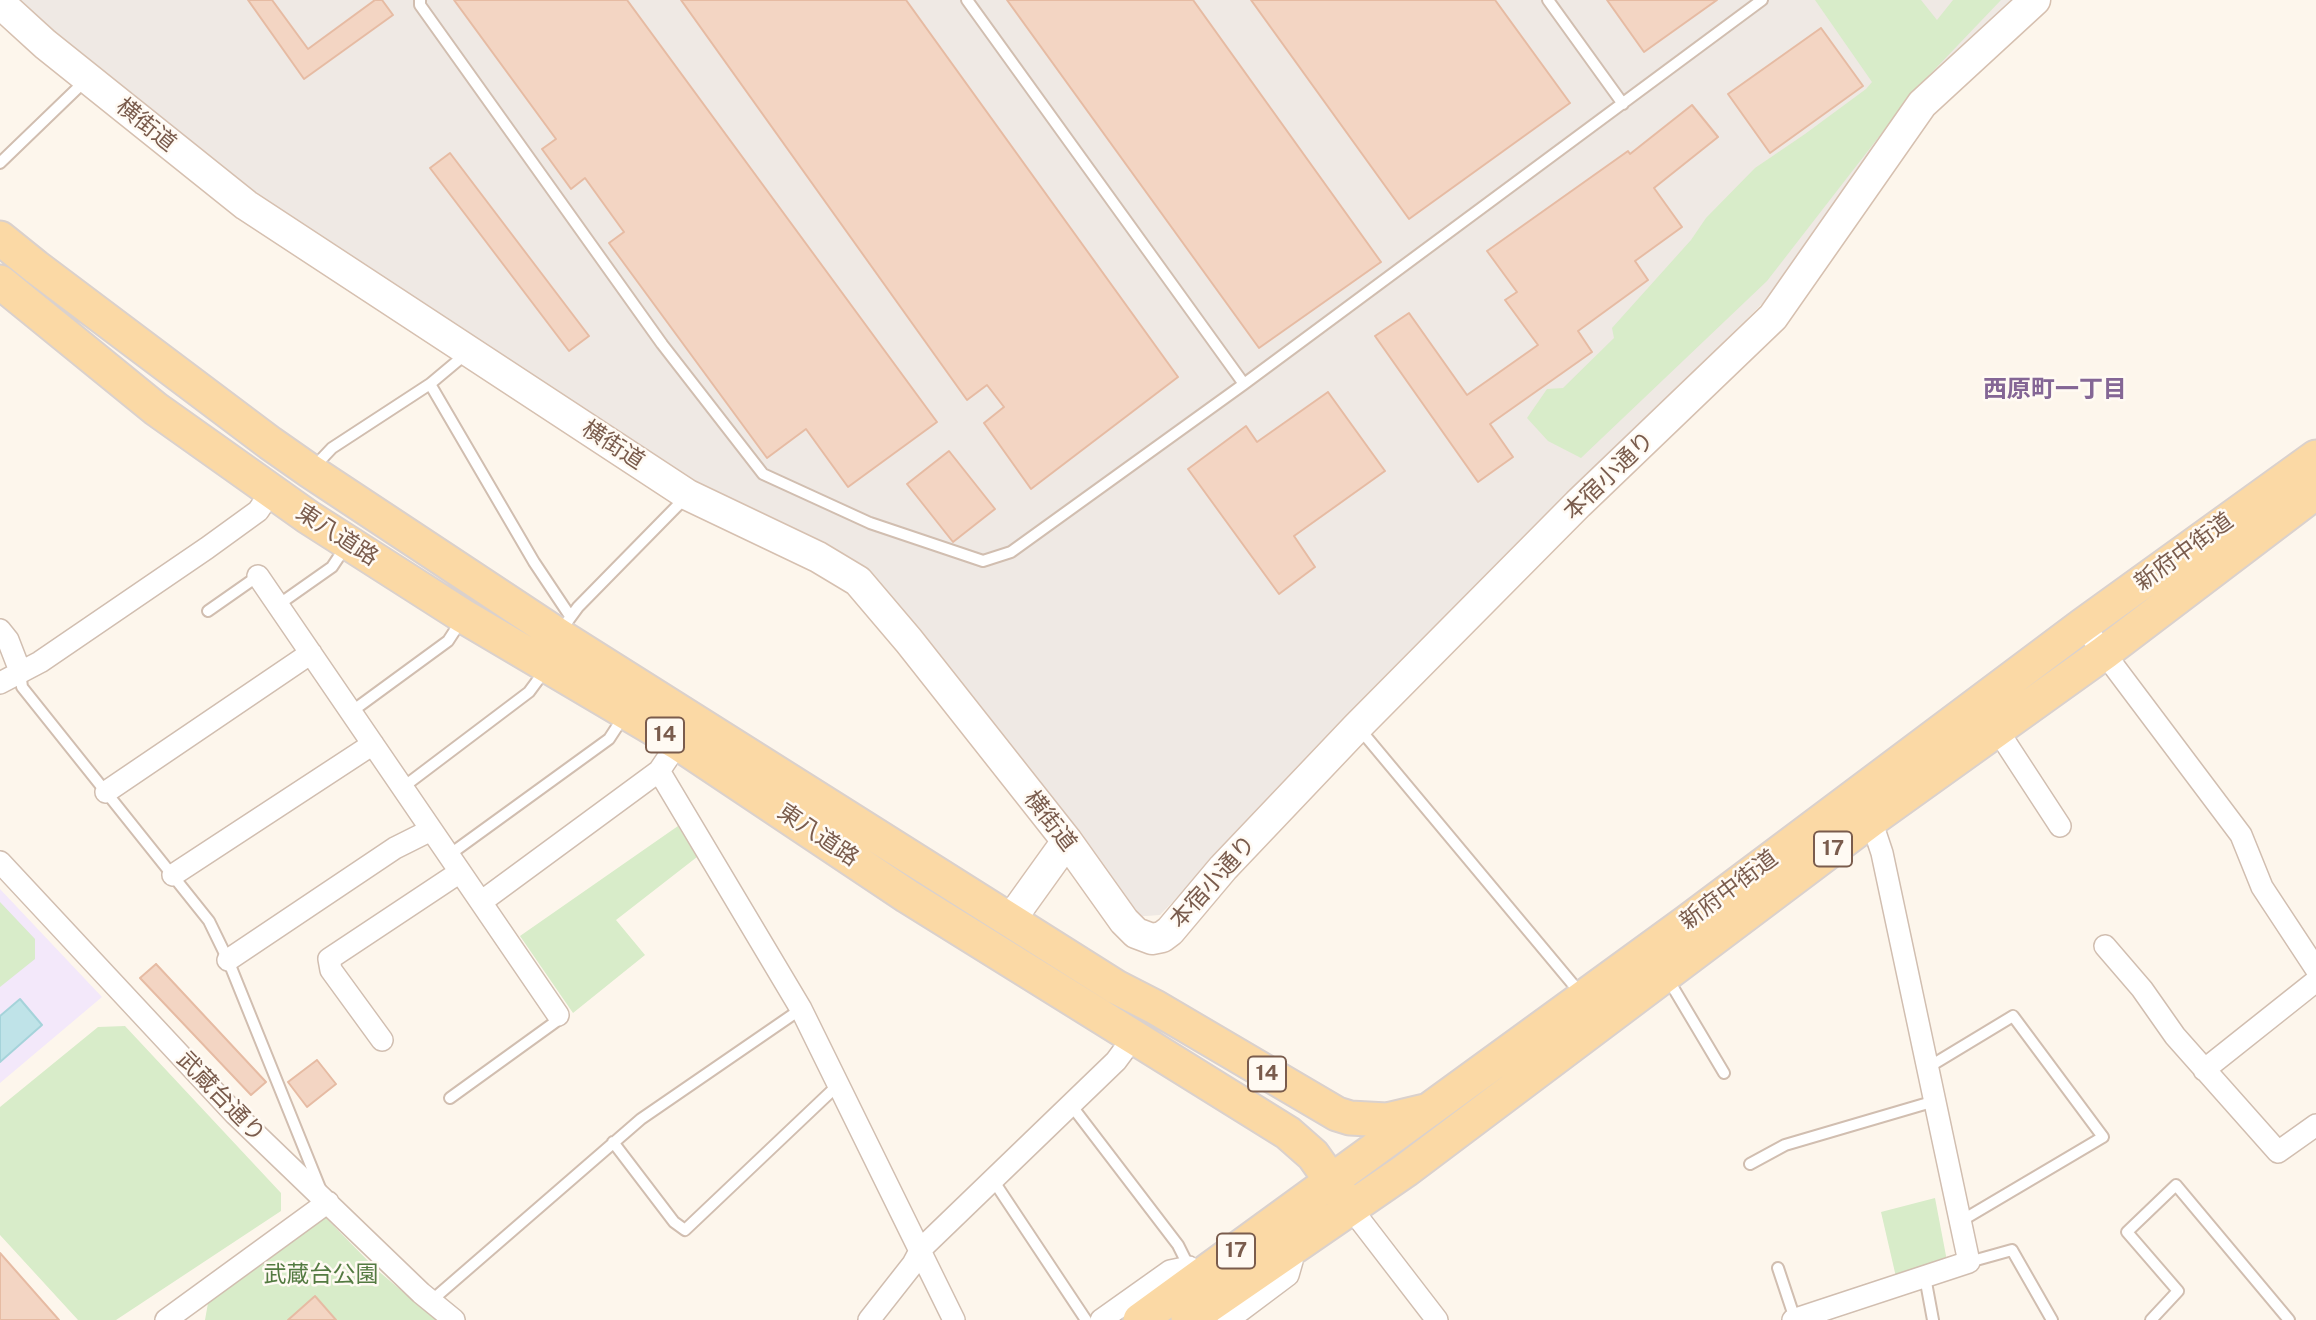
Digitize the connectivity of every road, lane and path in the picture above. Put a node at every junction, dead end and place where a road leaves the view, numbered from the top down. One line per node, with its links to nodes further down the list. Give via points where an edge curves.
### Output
1 (420, 0): 15 (lane, via 662,344 763,474 796,490 870,523 983,561 1011,552)
2 (967, 0): 15 (lane)
3 (1548, 0): 8 (lane)
4 (1762, 0): 8 (lane)
5 (2035, 0): 41 (street, 本宿小通り, via 1922,104 1773,317)
6 (0, 3): 7 (street, 横街道)
7 (88, 78): 9 (lane); 13 (street, 横街道, via 246,205)
8 (1623, 104): 15 (lane)
9 (0, 163)
10 (0, 237): 12 (main road, 東八道路 / 14)
11 (4, 294): 17 (main road, 東八道路 / 14)
12 (92, 309): 17 (main road, via 169,386 242,440 246,457); 18 (main road, 東八道路 / 14)
13 (469, 351): 14 (lane); 21 (street, 横街道)
14 (430, 384): 18 (lane, via 332,448); 30 (lane, via 534,562)
15 (1244, 384)
16 (2316, 457): 25 (main road, 新府中街道 / 17)
17 (226, 459): 19 (main road, 東八道路 / 14)
18 (310, 471): 22 (main road, 東八道路 / 14)
19 (271, 492): 24 (main road, 東八道路 / 14); 36 (street, via 258,511 207,548)
20 (2316, 492): 23 (main road, 新府中街道 / 17)
21 (688, 495): 30 (lane); 52 (street, 横街道, via 858,581)
22 (356, 501): 29 (main road, via 338,501 334,510 338,520 416,570); 30 (main road, 東八道路 / 14)
23 (2284, 517): 25 (main road, via 2220,549 2167,589 2156,590 2153,581); 34 (main road, 新府中街道 / 17)
24 (348, 543): 27 (lane, via 332,567); 29 (main road, 東八道路 / 14)
25 (2168, 563): 31 (main road, 新府中街道 / 17)
26 (258, 576): 27 (street); 28 (lane)
27 (278, 605): 33 (street)
28 (208, 611)
29 (465, 613): 35 (main road, 東八道路 / 14); 39 (lane, via 448,641)
30 (564, 625): 57 (main road, 東八道路 / 14)
31 (2083, 625): 34 (street); 45 (main road, 新府中街道 / 17)
32 (0, 630): 36 (street)
33 (311, 653): 39 (street); 48 (street)
34 (2104, 653): 38 (main road, 新府中街道 / 17); 61 (street, via 2241,835 2262,887)
35 (547, 666): 40 (main road, 東八道路 / 14); 47 (lane, via 529,692)
36 (20, 671): 37 (street); 48 (lane, via 22,687)
37 (0, 683)
38 (2033, 705): 42 (main road, 新府中街道 / 17); 45 (main road, via 2046,687 2042,677)
39 (351, 712): 44 (street)
40 (627, 712): 43 (main road, 東八道路 / 14); 54 (lane, via 609,739)
41 (1357, 727): 58 (street, 本宿小通り); 65 (lane)
42 (1998, 730): 49 (main road, 新府中街道 / 17); 50 (street)
43 (678, 743): 46 (street); 68 (main road, 東八道路 / 14, via 907,896)
44 (373, 744): 47 (street); 55 (street)
45 (1922, 747): 65 (main road, 新府中街道 / 17)
46 (659, 771): 56 (street); 66 (street)
47 (402, 788): 51 (street)
48 (106, 792): 55 (lane)
49 (1871, 820): 62 (main road, 新府中街道 / 17); 70 (street)
50 (2060, 826)
51 (431, 830): 54 (street); 60 (street, via 395,848)
52 (1067, 841): 57 (street); 58 (street, 横街道, via 1130,927 1152,939)
53 (0, 862): 83 (street, 武蔵台通り, via 235,1114)
54 (455, 864): 56 (street); 69 (street, via 329,959 331,970)
55 (173, 875): 60 (lane, via 209,921)
56 (481, 902): 67 (street)
57 (1011, 919): 64 (main road, 東八道路 / 14)
58 (1163, 937)
59 (2105, 946): 71 (street)
60 (228, 960): 83 (lane)
61 (2316, 969)
62 (1666, 975): 72 (lane); 82 (main road, 新府中街道 / 17, via 1406,1170)
63 (2316, 981): 71 (street)
64 (1116, 987): 77 (main road, 東八道路 / 14, via 1337,1114 1387,1120); 82 (main road, 東八道路 / 14, via 1148,1018 1301,1112 1325,1134 1337,1153)
65 (1583, 996): 77 (main road, 新府中街道 / 17)
66 (801, 1009): 73 (street); 79 (lane)
67 (558, 1015): 74 (lane, via 558,1020)
68 (1133, 1038): 76 (street); 82 (main road, 東八道路 / 14, via 1299,1141)
69 (382, 1040)
70 (1927, 1068): 75 (street); 84 (lane, via 2013,1016 2104,1137)
71 (2204, 1070): 78 (street, via 2278,1152)
72 (1724, 1073)
73 (839, 1084): 79 (lane, via 685,1230); 85 (street)
74 (450, 1098)
75 (1935, 1101): 80 (lane, via 1785,1145); 84 (street)
76 (1071, 1105): 81 (street); 89 (lane)
77 (1429, 1110): 82 (main road, 新府中街道 / 17)
78 (2316, 1125)
79 (613, 1142): 92 (lane)
80 (1750, 1164)
81 (993, 1180): 85 (street); 98 (lane)
82 (1343, 1187): 86 (main road, 新府中街道 / 17); 89 (main road, 新府中街道 / 17); 103 (street)
83 (326, 1200): 91 (street); 92 (street, 武蔵台通り)
84 (1961, 1221): 87 (street)
85 (921, 1249): 96 (street); 97 (street)
86 (1288, 1250): 101 (main road, 新府中街道 / 17); 102 (street, via 1292,1261 1288,1275)
87 (1969, 1262): 90 (street); 106 (lane, via 2012,1250)
88 (1778, 1268): 104 (lane)
89 (1195, 1272): 99 (street, via 1170,1271); 100 (main road, 新府中街道 / 17)
90 (1925, 1277): 104 (street); 105 (lane)
91 (198, 1297): 93 (street); 94 (street)
92 (431, 1301): 95 (street, 武蔵台通り)
93 (166, 1320)
94 (194, 1320)
95 (454, 1320)
96 (869, 1320)
97 (954, 1320)
98 (1086, 1320)
99 (1101, 1320)
100 (1140, 1320)
101 (1188, 1320)
102 (1228, 1320)
103 (1437, 1320)
104 (1794, 1320)
105 (1933, 1320)
106 (2052, 1320)
107 (2151, 1320): 108 (lane, via 2178,1292 2127,1232 2176,1185)
108 (2289, 1320)

